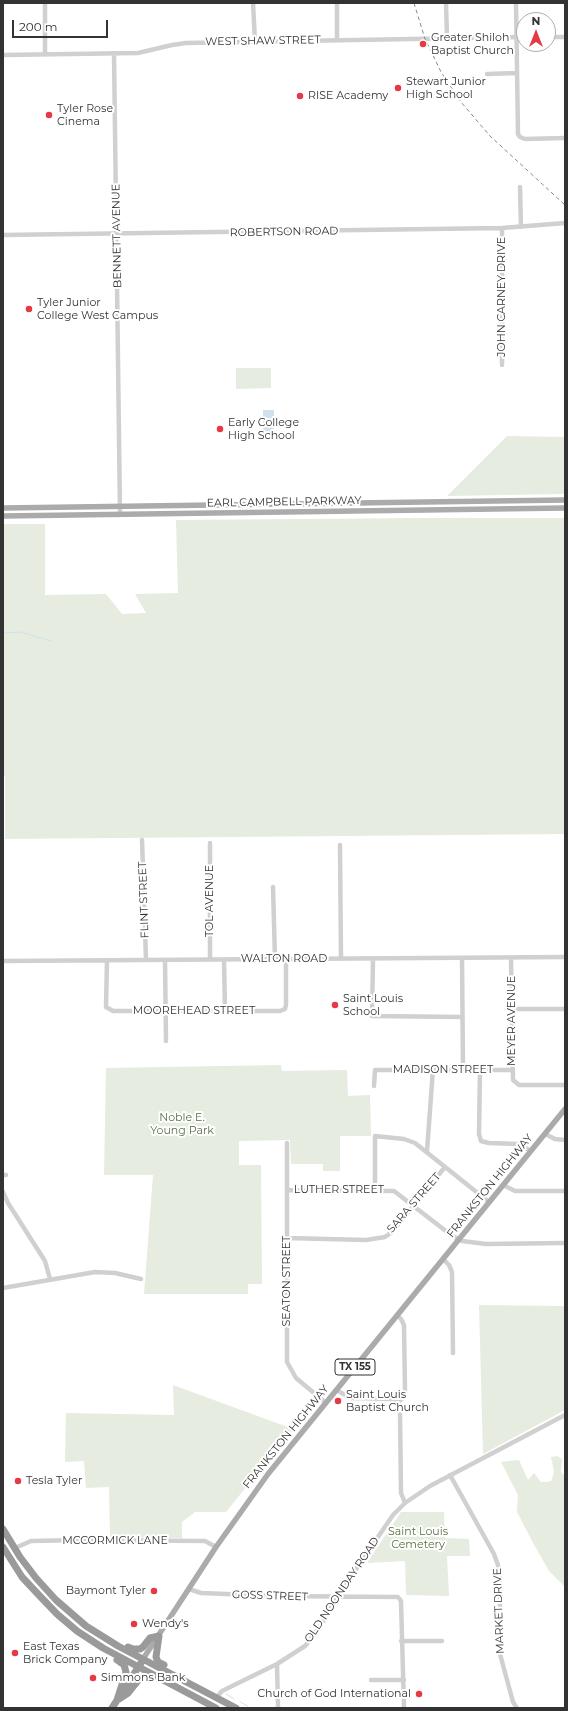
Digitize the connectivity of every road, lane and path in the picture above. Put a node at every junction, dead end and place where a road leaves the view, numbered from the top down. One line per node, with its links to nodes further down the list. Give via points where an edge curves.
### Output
1 (45, 3): 11 (street)
2 (254, 3): 8 (street)
3 (337, 3): 7 (street)
4 (446, 3): 6 (street)
5 (516, 37): 6 (street, WEST SHAW STREET)
6 (447, 38): 7 (street, WEST SHAW STREET)
7 (338, 40): 8 (street, WEST SHAW STREET)
8 (254, 42): 10 (street, WEST SHAW STREET, via 182,43 146,52)
9 (517, 52): 13 (street)
10 (114, 53): 11 (street, WEST SHAW STREET); 20 (street, BENNETT AVENUE)
11 (45, 54): 12 (street, WEST SHAW STREET)
12 (3, 55)
13 (518, 73): 14 (street); 15 (street, via 520,137)
14 (488, 74)
15 (565, 138)
16 (520, 187): 18 (street)
17 (565, 223): 18 (street, ROBERTSON ROAD)
18 (521, 227): 19 (street, ROBERTSON ROAD)
19 (502, 228): 20 (street, ROBERTSON ROAD); 22 (street, JOHN CARNEY DRIVE)
20 (117, 234): 21 (street, ROBERTSON ROAD); 25 (street, BENNETT AVENUE)
21 (3, 235)
22 (502, 365)
23 (565, 500): 24 (main road, EARL CAMPBELL PARKWAY)
24 (357, 503): 25 (main road, EARL CAMPBELL PARKWAY); 28 (main road)
25 (120, 507): 26 (main road, EARL CAMPBELL PARKWAY); 29 (street, BENNETT AVENUE)
26 (3, 508)
27 (565, 508): 28 (main road, EARL CAMPBELL PARKWAY)
28 (357, 511): 29 (main road, EARL CAMPBELL PARKWAY)
29 (120, 514): 30 (main road, EARL CAMPBELL PARKWAY)
30 (3, 516)
31 (142, 840): 43 (street, FLINT STREET)
32 (210, 843): 45 (street, TOL AVENUE)
33 (340, 845): 40 (street)
34 (273, 887): 38 (street)
35 (565, 957): 37 (street, WALTON ROAD)
36 (462, 958): 37 (street, WALTON ROAD); 41 (street, WALTON ROAD); 52 (street)
37 (511, 958): 48 (street, MEYER AVENUE)
38 (275, 959): 39 (street, WALTON ROAD); 46 (street, WALTON ROAD)
39 (286, 959): 40 (street, WALTON ROAD); 51 (street, MOOREHEAD STREET, via 285,1009)
40 (341, 959): 41 (street, WALTON ROAD)
41 (373, 959): 52 (street, via 372,1016)
42 (106, 960): 43 (street, WALTON ROAD); 47 (street, WALTON ROAD); 50 (street, MOOREHEAD STREET, via 108,1010)
43 (146, 960): 44 (street, WALTON ROAD)
44 (165, 960): 45 (street, WALTON ROAD); 50 (street)
45 (210, 960): 46 (street, WALTON ROAD)
46 (224, 960): 51 (street)
47 (3, 961)
48 (512, 1009): 49 (street); 57 (street, MEYER AVENUE)
49 (565, 1009)
50 (166, 1011): 51 (street, MOOREHEAD STREET); 53 (street)
51 (225, 1011)
52 (462, 1017): 55 (street)
53 (166, 1041)
54 (433, 1069): 55 (street, MADISON STREET); 59 (street, MADISON STREET, via 375,1070); 65 (street)
55 (463, 1070): 56 (street, MADISON STREET)
56 (480, 1070): 57 (street, MADISON STREET); 64 (street, via 481,1141 518,1144)
57 (512, 1070): 58 (street, MEYER AVENUE, via 512,1077 519,1085)
58 (565, 1085)
59 (374, 1086)
60 (565, 1109): 61 (main road, FRANKSTON HIGHWAY / TX 155)
61 (545, 1134): 62 (street); 64 (main road, FRANKSTON HIGHWAY / TX 155)
62 (565, 1140)
63 (287, 1143): 68 (street, SEATON STREET)
64 (531, 1150): 67 (main road, FRANKSTON HIGHWAY / TX 155)
65 (426, 1151): 66 (street); 69 (street, via 411,1141 375,1136)
66 (445, 1167): 72 (street); 73 (street, SARA STREET)
67 (503, 1185): 70 (street, via 515,1191); 72 (main road, FRANKSTON HIGHWAY / TX 155)
68 (288, 1190): 69 (street, LUTHER STREET); 74 (street, SEATON STREET)
69 (375, 1190): 73 (street, LUTHER STREET, via 394,1191)
70 (565, 1191)
71 (3, 1192): 78 (street, via 45,1261)
72 (490, 1202): 75 (main road, FRANKSTON HIGHWAY / TX 155)
73 (413, 1205): 74 (street, SARA STREET, via 392,1232 376,1240); 75 (street, LUTHER STREET)
74 (287, 1238): 85 (street, SEATON STREET, via 287,1362 296,1378)
75 (459, 1240): 76 (street, LUTHER STREET, via 480,1244); 77 (main road, FRANKSTON HIGHWAY / TX 155)
76 (565, 1242)
77 (443, 1259): 81 (main road, FRANKSTON HIGHWAY / TX 155); 82 (street, via 452,1272)
78 (50, 1279): 79 (street, via 100,1272); 80 (street)
79 (141, 1279)
80 (3, 1288)
81 (397, 1315): 83 (main road, FRANKSTON HIGHWAY / TX 155); 84 (street, via 404,1325 405,1391 405,1396)
82 (453, 1353)
83 (336, 1390): 84 (street, via 349,1398 393,1399); 85 (main road, FRANKSTON HIGHWAY / TX 155)
84 (398, 1402): 88 (street, via 401,1493)
85 (326, 1403): 91 (main road, FRANKSTON HIGHWAY / TX 155, via 257,1489)
86 (565, 1415): 87 (street, OLD NOONDAY ROAD)
87 (450, 1475): 88 (street, OLD NOONDAY ROAD); 116 (street, MARKET DRIVE, via 498,1565 500,1654 513,1702)
88 (405, 1503): 94 (street, OLD NOONDAY ROAD, via 393,1515)
89 (3, 1529): 92 (highway)
90 (3, 1547): 96 (highway, via 28,1584)
91 (216, 1547): 92 (street, MCCORMICK LANE, via 205,1541 81,1540 31,1541); 93 (main road, FRANKSTON HIGHWAY / TX 155)
92 (15, 1548): 95 (highway, via 36,1578)
93 (189, 1589): 94 (street, GOSS STREET, via 201,1593); 97 (main road, FRANKSTON HIGHWAY / TX 155)
94 (337, 1597): 98 (street, GOSS STREET, via 400,1599); 103 (street, OLD NOONDAY ROAD, via 305,1646)
95 (64, 1607): 96 (highway); 100 (highway, via 86,1626)
96 (57, 1614): 101 (highway)
97 (159, 1636): 100 (highway, via 150,1638 140,1649); 102 (main road, FRANKSTON HIGHWAY / TX 155); 108 (highway, via 157,1660 185,1676)
98 (401, 1641): 99 (street); 107 (street)
99 (442, 1641)
100 (118, 1646): 102 (highway)
101 (103, 1648): 104 (highway); 110 (highway, via 126,1669)
102 (143, 1659): 104 (highway, TX 155); 108 (highway)
103 (277, 1664): 109 (street, OLD NOONDAY ROAD, via 222,1691); 114 (street)
104 (138, 1667): 105 (highway); 110 (highway, TX 155)
105 (156, 1676): 110 (highway, via 140,1678 128,1693); 112 (highway)
106 (371, 1680): 107 (street)
107 (404, 1680): 115 (street)
108 (188, 1683): 109 (highway)
109 (216, 1698): 113 (highway)
110 (117, 1700): 111 (highway, TX 155)
111 (112, 1708)
112 (216, 1708)
113 (236, 1708)
114 (278, 1708)
115 (404, 1708)
116 (517, 1708)

